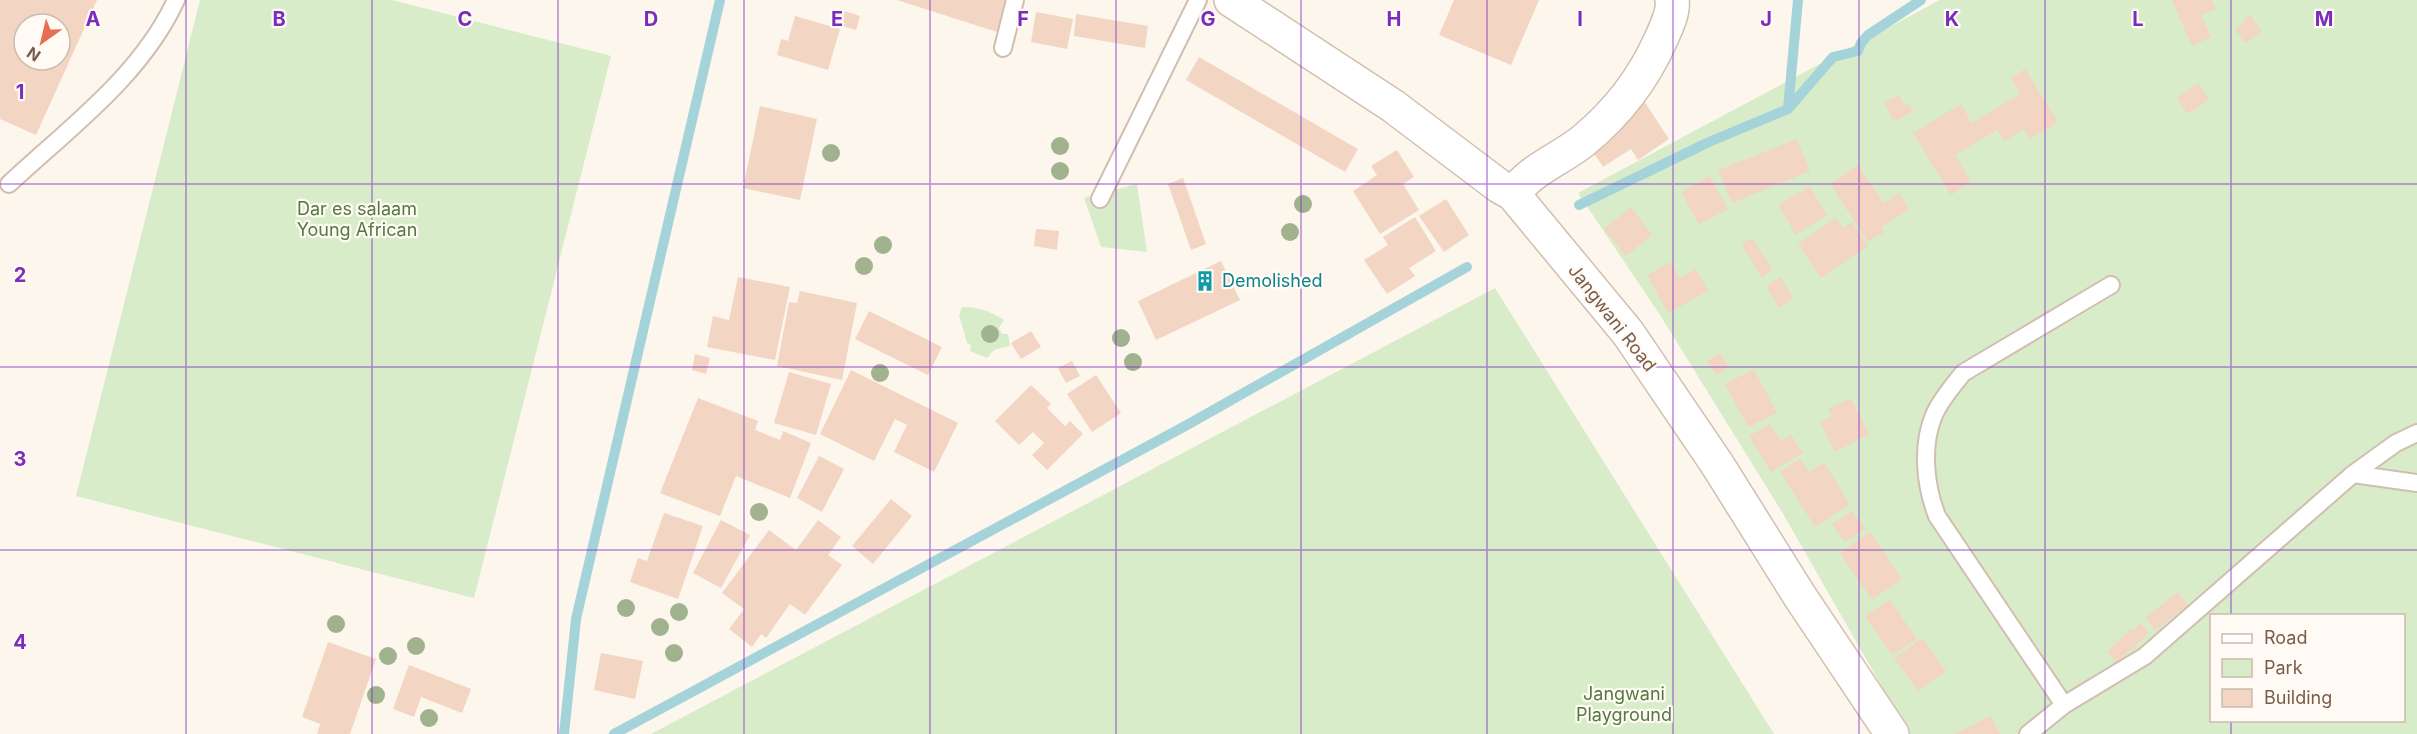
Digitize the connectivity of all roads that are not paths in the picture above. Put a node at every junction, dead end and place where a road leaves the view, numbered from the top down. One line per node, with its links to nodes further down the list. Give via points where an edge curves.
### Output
1 (176, 0): 7 (lane, via 166,22 128,74)
2 (1015, 0): 6 (lane)
3 (1198, 0): 9 (lane)
4 (1231, 0): 8 (street, Jangwani Road, via 1393,106)
5 (1672, 0): 8 (street, via 1666,28 1649,66 1627,98 1582,141 1524,180)
6 (1003, 48)
7 (9, 184)
8 (1513, 194): 15 (street, Jangwani Road, via 1628,333 1718,464)
9 (1100, 199)
10 (2111, 285): 14 (lane, via 1963,373 1934,417 1927,448 1926,474 1936,516)
11 (2417, 433): 12 (lane)
12 (2353, 474): 13 (lane); 14 (lane, via 2145,656)
13 (2417, 483)
14 (2064, 705): 16 (lane)
15 (1892, 734)
16 (2028, 734)

